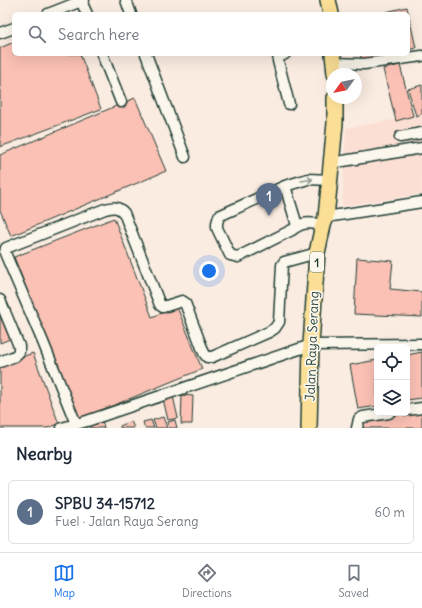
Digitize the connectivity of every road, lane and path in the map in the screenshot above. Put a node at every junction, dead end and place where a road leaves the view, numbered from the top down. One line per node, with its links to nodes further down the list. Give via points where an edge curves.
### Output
1 (83, 0): 4 (street); 6 (street)
2 (126, 0): 7 (street)
3 (328, 0): 8 (highway)
4 (64, 4): 5 (street)
5 (51, 12)
6 (86, 12)
7 (130, 12)
8 (330, 12)
9 (12, 29): 10 (street)
10 (0, 33)
11 (103, 56): 16 (street)
12 (147, 56): 22 (street)
13 (281, 56): 17 (street, via 278,61)
14 (422, 56): 15 (street, via 364,64)
15 (334, 64)
16 (121, 102)
17 (289, 104)
18 (335, 104): 23 (highway, Jalan Raya Serang / 1)
19 (422, 133): 20 (street)
20 (400, 137)
21 (422, 148): 23 (street)
22 (185, 157)
23 (331, 163): 24 (highway, Jalan Raya Serang / 1)
24 (330, 180): 25 (street, one-way to 24, via 308,179); 27 (highway, Jalan Raya Serang / 1)
25 (285, 186): 28 (street); 28 (street, via 219,216 217,228 230,254 238,257)
26 (422, 202): 27 (street)
27 (324, 221): 28 (street); 29 (highway, Jalan Raya Serang / 1)
28 (297, 226)
29 (317, 252): 32 (highway, Jalan Raya Serang / 1); 37 (street, via 284,262 282,265 279,322 275,328 207,357 185,303 182,301 160,306 120,208 105,209 6,248 5,253)
30 (0, 300): 33 (street, via 19,346 19,352 15,356)
31 (422, 344): 32 (street)
32 (311, 345): 37 (street); 39 (highway, Jalan Raya Serang / 1)
33 (0, 362)
34 (422, 408): 35 (street)
35 (410, 410)
36 (374, 415): 40 (street, via 358,419)
37 (76, 424): 38 (street)
38 (62, 428)
39 (309, 428)
40 (357, 428)

